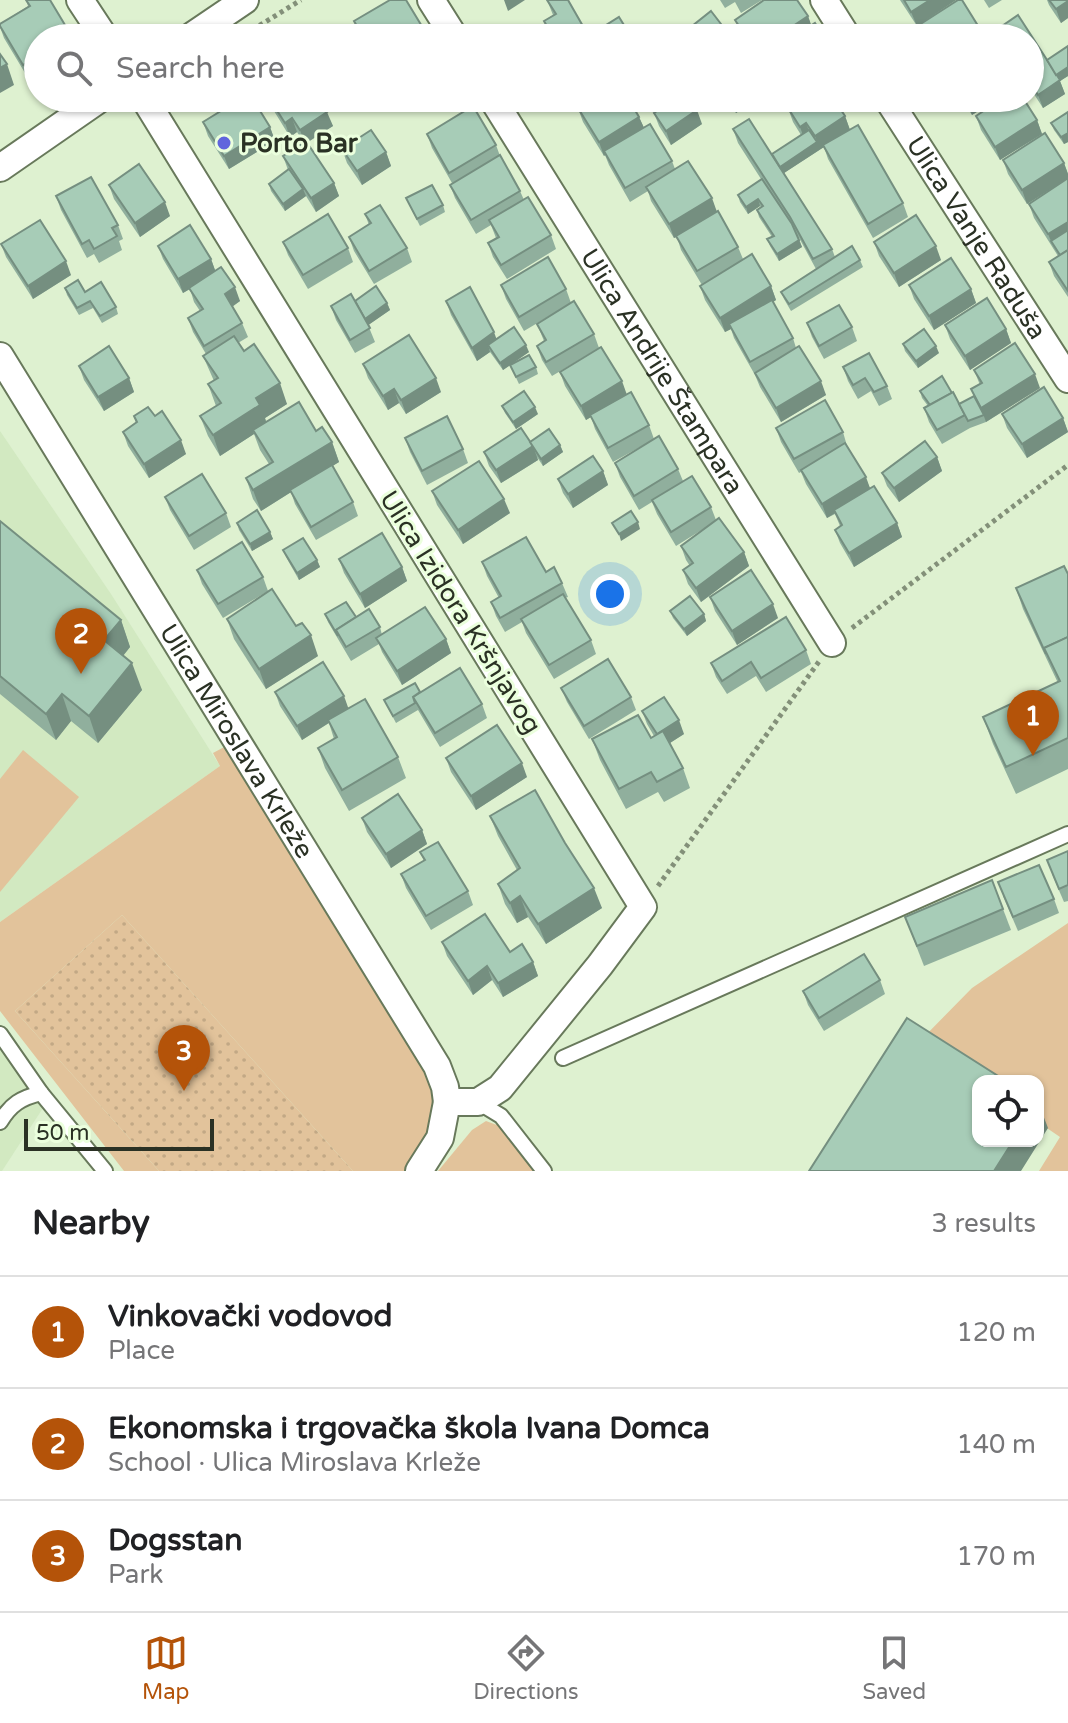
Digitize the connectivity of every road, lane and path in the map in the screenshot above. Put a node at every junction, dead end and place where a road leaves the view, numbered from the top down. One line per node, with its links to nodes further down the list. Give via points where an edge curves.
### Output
1 (80, 0): 6 (street)
2 (245, 0): 7 (street)
3 (301, 0): 8 (path)
4 (431, 0): 9 (street)
5 (824, 0): 10 (street)
6 (96, 24)
7 (210, 24)
8 (262, 24)
9 (446, 24)
10 (839, 24)
11 (81, 112): 15 (street)
12 (153, 112): 21 (street, Ulica Izidora Kršnjavog)
13 (501, 112): 19 (street, Ulica Andrije Štampara)
14 (896, 112): 17 (street, Ulica Vanje Raduša)
15 (0, 168)
16 (0, 356): 25 (street, Ulica Miroslava Krleže, via 437,1066)
17 (1068, 379)
18 (1068, 465): 19 (path)
19 (832, 643): 21 (path)
20 (1068, 834): 23 (lane)
21 (643, 907): 26 (street, via 525,1059 500,1088)
22 (0, 1034): 24 (lane)
23 (563, 1058)
24 (41, 1093): 27 (lane, via 21,1098); 28 (lane)
25 (447, 1102): 26 (street); 29 (street, via 440,1138)
26 (478, 1102): 30 (lane, via 501,1116)
27 (0, 1122)
28 (105, 1171)
29 (419, 1171)
30 (544, 1171)

